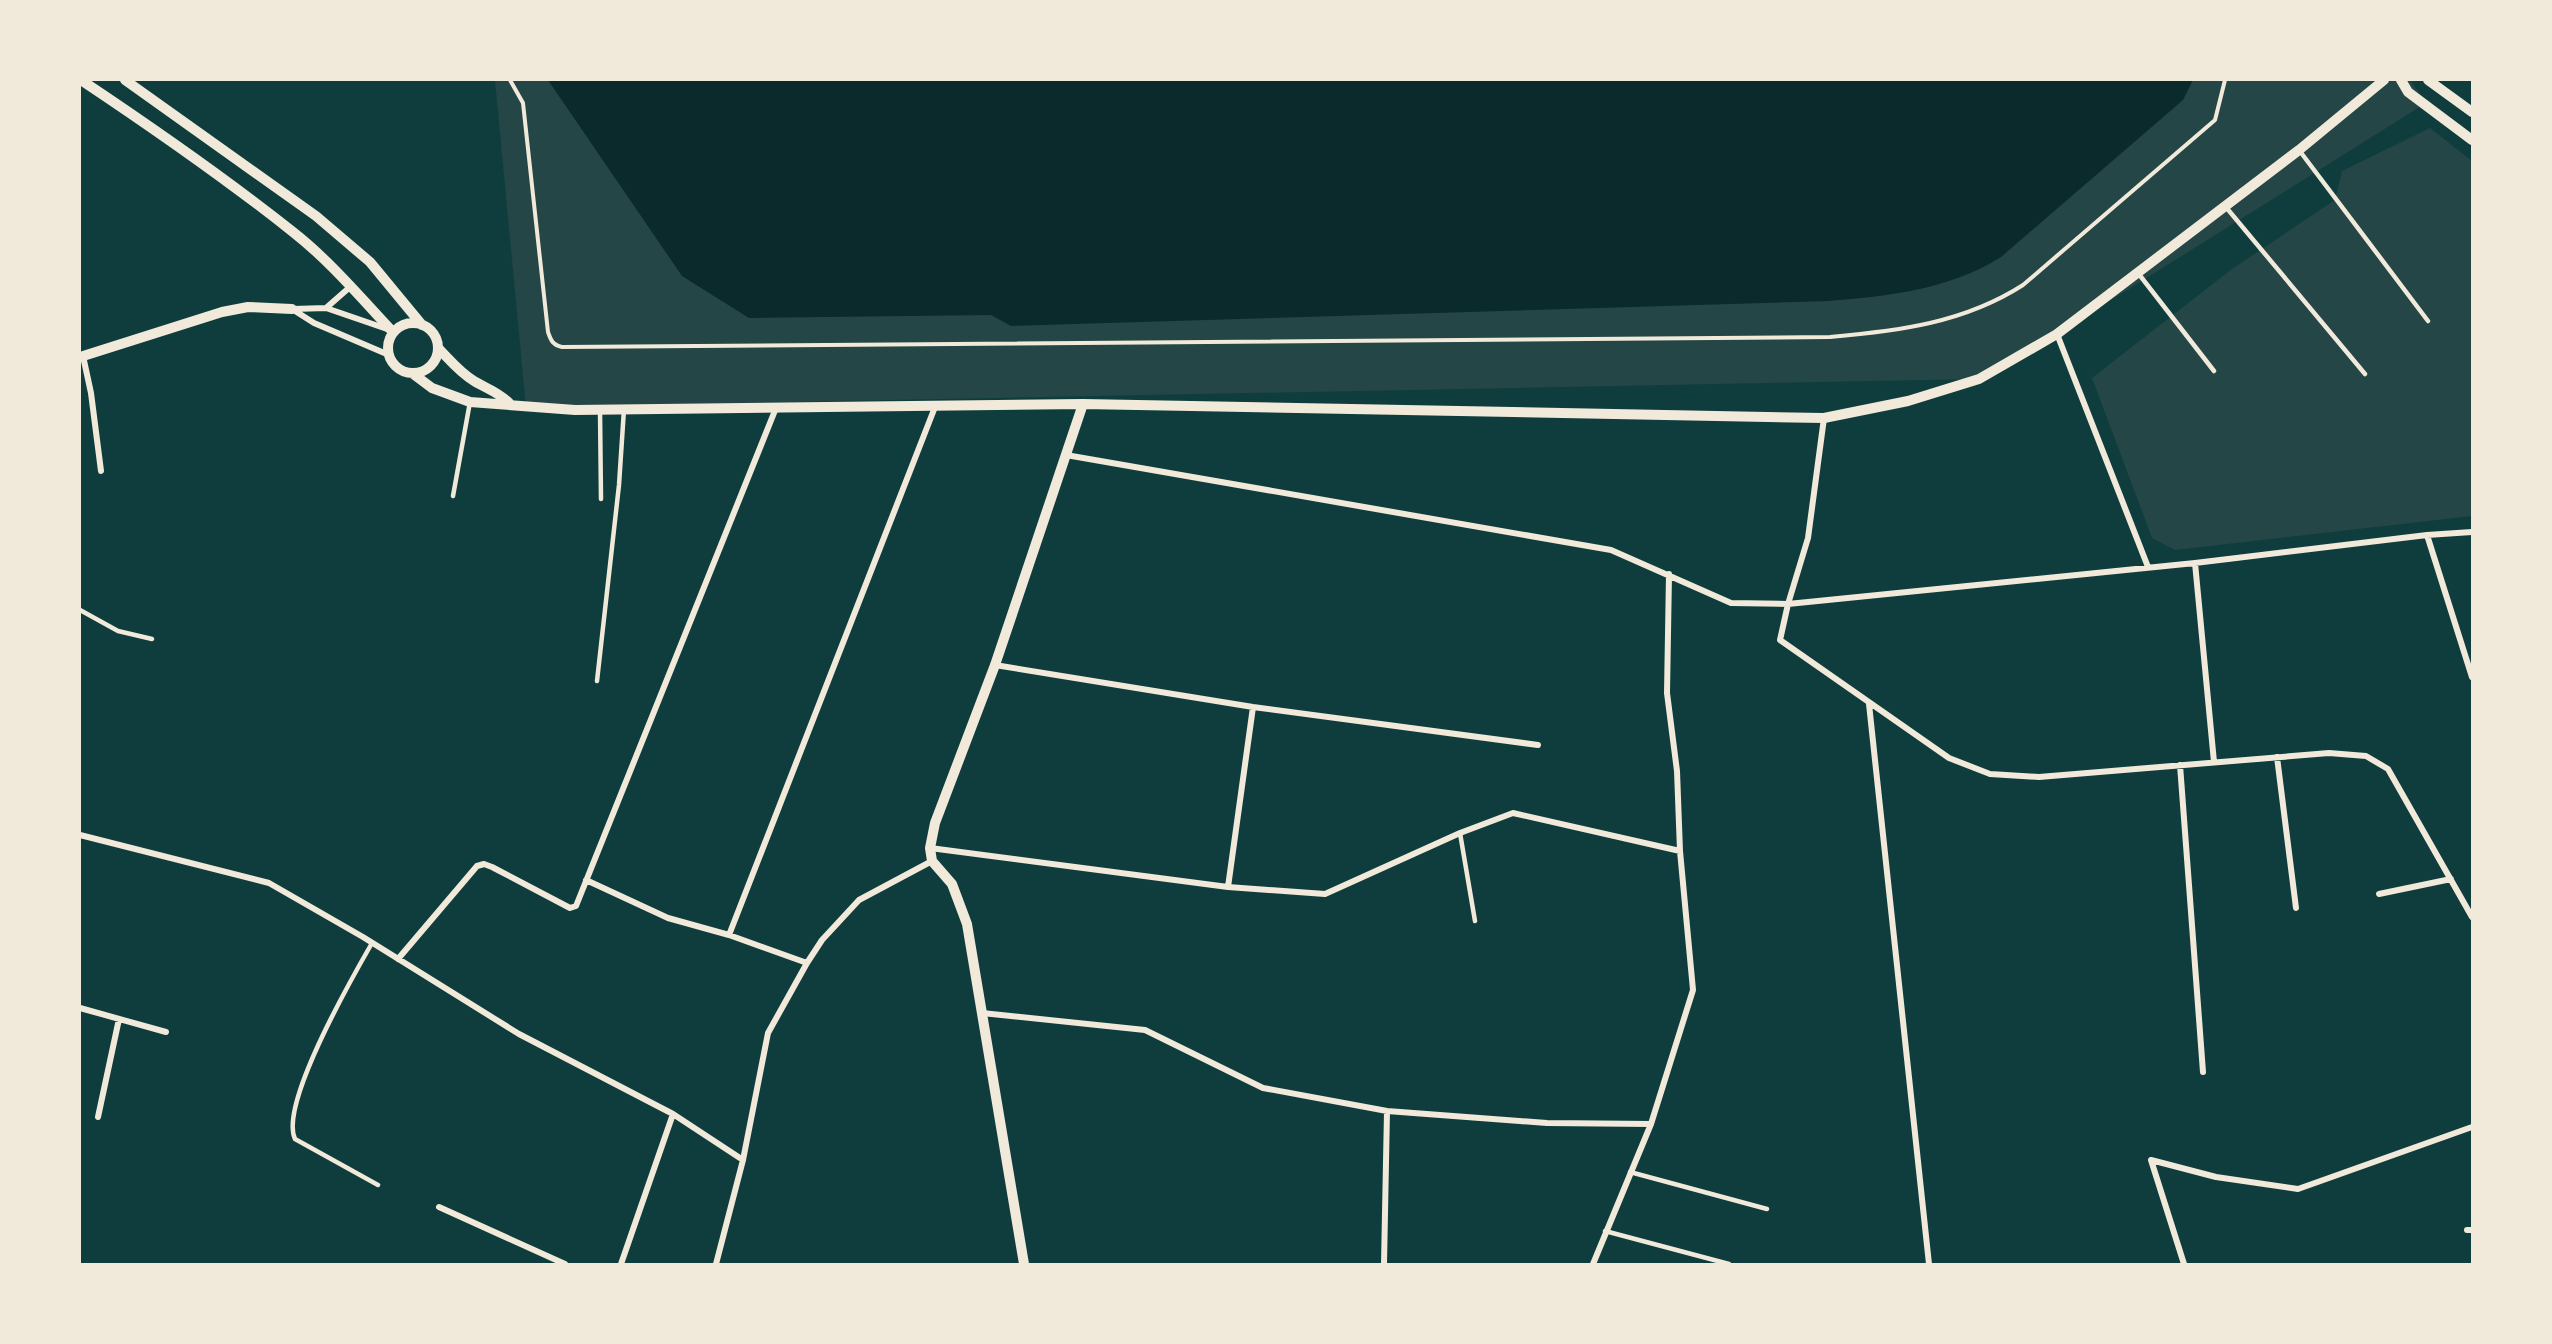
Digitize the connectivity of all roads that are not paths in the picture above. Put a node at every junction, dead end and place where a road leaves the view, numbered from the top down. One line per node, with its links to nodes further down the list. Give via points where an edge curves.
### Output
1 (81, 80): 11 (street, via 149,125 294,233)
2 (125, 80): 15 (street, via 316,216 370,262)
3 (2384, 80): 8 (street)
4 (2401, 80): 7 (street, via 2408,92)
5 (2428, 80): 6 (street)
6 (2472, 112)
7 (2472, 140)
8 (2299, 150): 9 (street); 14 (lane)
9 (2225, 206): 10 (street); 23 (lane)
10 (2138, 273): 17 (street); 21 (lane)
11 (350, 287): 12 (street); 16 (street)
12 (326, 308): 13 (street); 16 (street)
13 (292, 309): 19 (street, via 314,323); 20 (street, via 249,307 222,312)
14 (2428, 321)
15 (422, 325): 16 (street, via 412,323); 18 (street, via 434,334)
16 (393, 332): 19 (street)
17 (2057, 334): 31 (street, via 1979,379 1908,401); 39 (street)
18 (438, 348): 22 (street, via 430,366); 25 (street, via 457,368 498,392)
19 (389, 355): 22 (street, via 397,368)
20 (81, 357): 33 (street, via 91,393)
21 (2214, 370)
22 (412, 373): 24 (street, via 432,388)
23 (2365, 374)
24 (470, 402): 25 (street); 34 (lane)
25 (510, 404): 30 (street)
26 (1083, 404): 27 (street); 31 (street); 32 (street)
27 (935, 407): 28 (street); 65 (street)
28 (776, 408): 29 (street); 59 (street)
29 (624, 409): 30 (street); 46 (lane, via 620,485)
30 (600, 410): 35 (lane)
31 (1824, 418): 41 (street, via 1808,538)
32 (1066, 455): 40 (street, via 1611,550); 44 (street)
33 (101, 471)
34 (453, 496)
35 (601, 498)
36 (2472, 532): 37 (street)
37 (2427, 535): 38 (street); 45 (street)
38 (2194, 563): 39 (street); 51 (street)
39 (2148, 567): 41 (street)
40 (1669, 574): 41 (street, via 1731,603); 56 (street, via 1667,693 1677,771)
41 (1788, 604): 47 (street, via 1780,640)
42 (80, 610): 43 (lane, via 118,631)
43 (152, 639)
44 (995, 665): 48 (street); 55 (street, via 935,823)
45 (2472, 677)
46 (597, 681)
47 (1869, 704): 52 (street, via 1949,758 1990,774 2039,777); 92 (street)
48 (1253, 707): 49 (street); 60 (street)
49 (1538, 745)
50 (2277, 757): 51 (street); 58 (street, via 2329,753 2366,756 2388,769); 62 (street)
51 (2214, 762): 52 (street)
52 (2180, 765): 73 (street)
53 (1460, 833): 56 (street, via 1513,813); 60 (street, via 1325,894); 64 (lane)
54 (80, 835): 66 (street, via 269,883)
55 (930, 848): 57 (street); 60 (street)
56 (1680, 850): 77 (street, via 1693,990)
57 (932, 861): 68 (street, via 859,900 822,940); 70 (street, via 951,884 967,924)
58 (2451, 879): 61 (street); 63 (street)
59 (586, 880): 65 (street, via 668,918); 67 (street, via 576,906 570,908 492,867 477,866)
60 (1228, 887)
61 (2379, 894)
62 (2296, 908)
63 (2472, 918)
64 (1475, 921)
65 (729, 935): 68 (street)
66 (372, 943): 67 (street); 81 (lane, via 335,1008 306,1075 292,1125 295,1139)
67 (398, 958): 75 (street, via 519,1034)
68 (807, 963): 79 (street, via 768,1033)
69 (80, 1008): 71 (street)
70 (982, 1013): 74 (street, via 1145,1030 1263,1088); 88 (street)
71 (119, 1019): 72 (street); 76 (street)
72 (166, 1032)
73 (2203, 1072)
74 (1387, 1111): 77 (street, via 1547,1123); 89 (street)
75 (673, 1114): 79 (street); 86 (street)
76 (98, 1117)
77 (1651, 1124): 80 (street)
78 (2472, 1127): 93 (street, via 2298,1189 2216,1177 2151,1160)
79 (743, 1160): 87 (street)
80 (1630, 1172): 83 (lane); 84 (street)
81 (378, 1185)
82 (439, 1207): 85 (street)
83 (1767, 1209)
84 (1605, 1231): 90 (street); 91 (lane)
85 (565, 1264)
86 (621, 1264)
87 (716, 1264)
88 (1024, 1264)
89 (1384, 1264)
90 (1593, 1264)
91 (1729, 1264)
92 (1929, 1264)
93 (2184, 1264)

